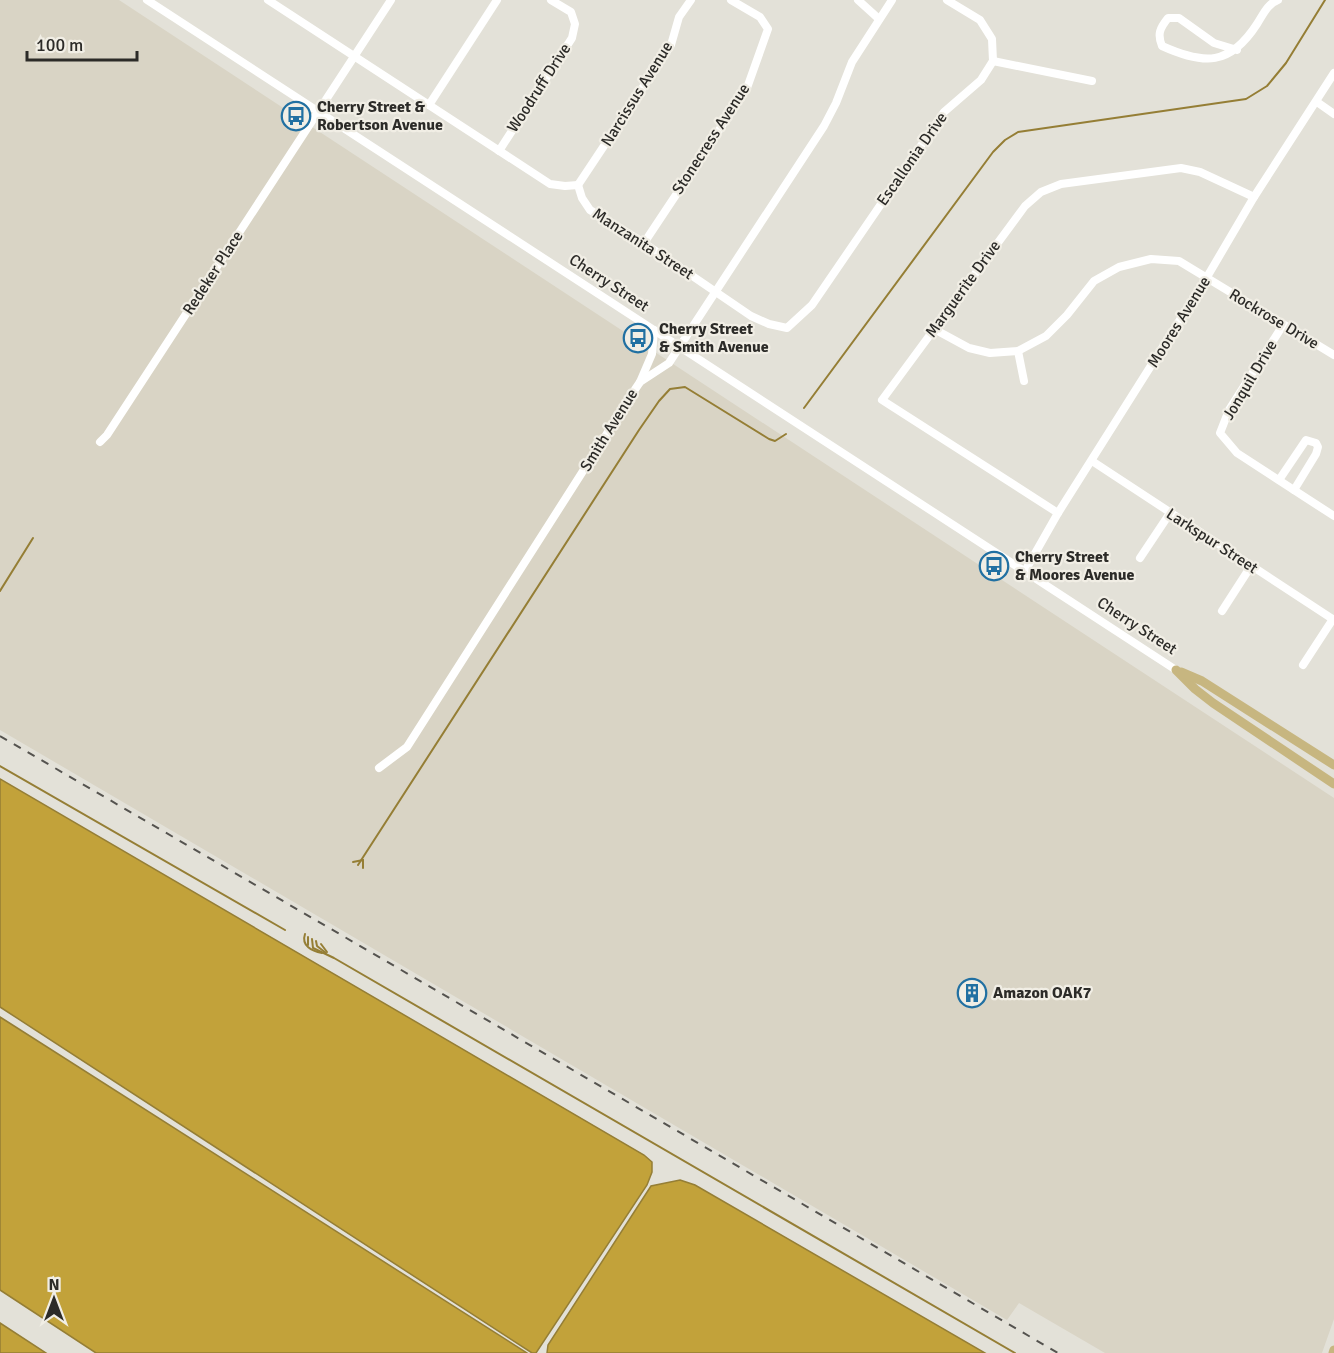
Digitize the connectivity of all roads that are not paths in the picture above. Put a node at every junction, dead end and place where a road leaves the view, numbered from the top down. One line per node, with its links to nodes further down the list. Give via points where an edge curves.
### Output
1 (147, 0): 20 (street, Cherry Street)
2 (268, 0): 14 (street)
3 (391, 0): 14 (street, Redeker Place)
4 (497, 0): 19 (street)
5 (551, 0): 22 (street, Woodruff Drive, via 571,12 575,24 572,38)
6 (691, 0): 23 (street, Narcissus Avenue, via 679,17 670,45)
7 (731, 0): 25 (street, Stonecress Avenue, via 760,17 768,29 747,88)
8 (858, 0): 12 (street)
9 (892, 0): 12 (street, Smith Avenue)
10 (947, 0): 15 (street, via 980,20 992,39)
11 (1278, 0): 13 (street, via 1271,3)
12 (879, 19): 27 (street, Smith Avenue, via 852,62 824,126)
13 (1237, 50): 13 (street, via 1214,43 1179,18 1168,18 1158,37 1162,46 1185,57 1210,60)
14 (355, 57): 19 (street); 20 (street, Redeker Place)
15 (993, 61): 17 (street); 29 (street, Escallonia Drive, via 981,80 944,112 812,306)
16 (1334, 74): 18 (street, Moores Avenue)
17 (1092, 81)
18 (1317, 102): 21 (street); 24 (street, Moores Avenue)
19 (429, 105): 22 (street)
20 (319, 112): 31 (street, Cherry Street); 37 (street, Redeker Place)
21 (1334, 114)
22 (499, 151): 23 (street, via 550,184)
23 (578, 185): 25 (street, Manzanita Street, via 590,210)
24 (1254, 198): 26 (street, Moores Avenue); 30 (street, Marguerite Drive, via 1200,172 1181,168 1061,184 1041,192 1025,206)
25 (644, 243): 27 (street, Manzanita Street)
26 (1207, 277): 28 (street, Rockrose Drive); 33 (street, Rockrose Drive, via 1179,261 1151,259 1119,267 1094,282 1046,336); 38 (street, Moores Avenue)
27 (716, 292): 29 (street, Manzanita Street, via 751,316); 32 (street, Smith Avenue)
28 (1283, 326): 34 (street, Rockrose Drive); 39 (street, Jonquil Drive, via 1229,410 1220,433 1236,453)
29 (787, 328)
30 (934, 329): 33 (street, Rockrose Drive, via 969,348 990,353); 41 (street, Marguerite Drive, via 882,400)
31 (654, 330): 32 (street, Cherry Street); 36 (street, via 652,354)
32 (680, 346): 36 (street, Smith Avenue, via 669,363); 46 (street, Cherry Street)
33 (1018, 351): 35 (street)
34 (1334, 355)
35 (1024, 381)
36 (640, 382): 52 (street, Smith Avenue, via 407,747)
37 (100, 442)
38 (1092, 461): 41 (street, Moores Avenue); 42 (street, Larkspur Street)
39 (1279, 480): 40 (street, Jonquil Drive); 40 (street, via 1306,440 1316,443 1316,454)
40 (1294, 490): 43 (street, Jonquil Drive)
41 (1058, 513): 46 (street, Moores Avenue)
42 (1170, 513): 44 (street); 45 (street, Larkspur Street)
43 (1334, 516)
44 (1140, 558)
45 (1251, 567): 47 (street); 48 (street, Larkspur Street)
46 (1025, 570): 50 (street, Cherry Street)
47 (1222, 611)
48 (1333, 619): 49 (street)
49 (1304, 666)
50 (1176, 670): 51 (main road, Cherry Street, via 1202,681); 53 (main road, Cherry Street, via 1213,703)
51 (1334, 765)
52 (379, 768)
53 (1334, 784)

